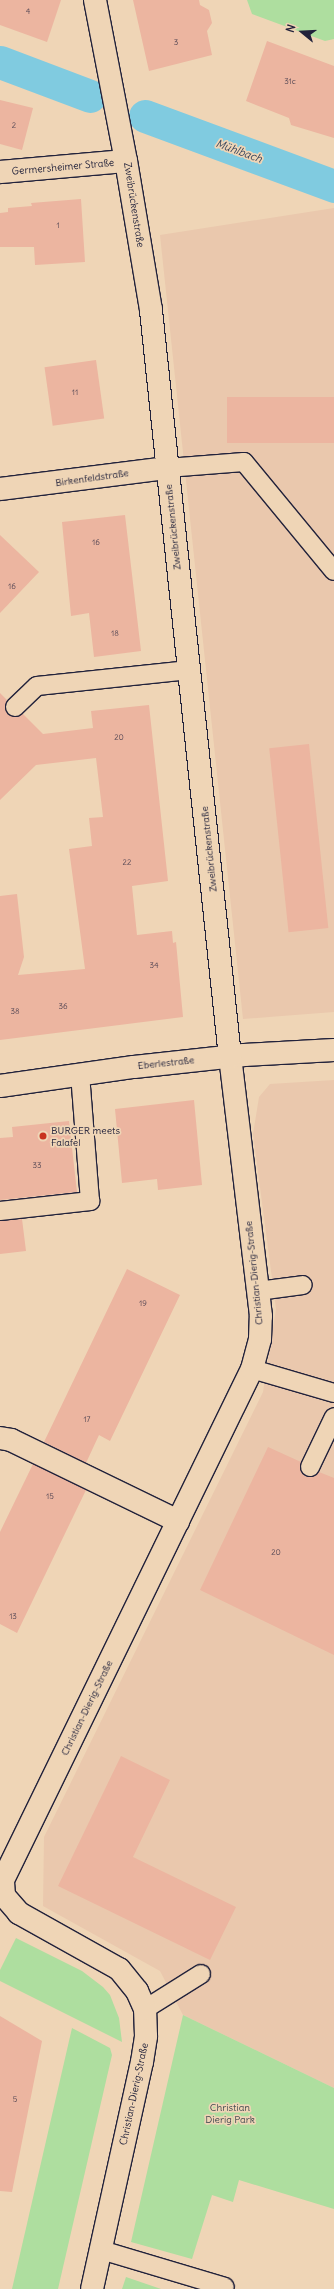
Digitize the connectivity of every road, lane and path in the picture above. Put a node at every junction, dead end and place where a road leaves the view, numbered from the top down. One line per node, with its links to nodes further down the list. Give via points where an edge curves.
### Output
1 (95, 0): 2 (street, Zweibrückenstraße)
2 (126, 161): 3 (street, Germersheimer Straße); 4 (street, Zweibrückenstraße, via 151,310)
3 (0, 172)
4 (166, 468): 5 (street, Birkenfeldstraße); 7 (lane, via 244,462); 8 (street, Zweibrückenstraße)
5 (8, 489): 6 (street, Birkenfeldstraße)
6 (0, 506)
7 (334, 571)
8 (189, 670): 9 (lane, via 37,686); 11 (street, Zweibrückenstraße)
9 (15, 707)
10 (334, 1050): 11 (street, Eberlestraße)
11 (230, 1056): 12 (street, Eberlestraße); 16 (street, Christian-Dierig-Straße)
12 (80, 1074): 13 (street, Eberlestraße); 14 (lane, via 90,1201)
13 (0, 1086)
14 (0, 1211)
15 (303, 1285): 16 (lane)
16 (258, 1291): 17 (street, Christian-Dierig-Straße, via 260,1339)
17 (252, 1369): 18 (lane); 22 (street, Christian-Dierig-Straße)
18 (334, 1393)
19 (334, 1417): 21 (lane)
20 (0, 1438): 22 (street, via 11,1440)
21 (310, 1467)
22 (178, 1521): 23 (street, Christian-Dierig-Straße, via 3,1880)
23 (2, 1897): 25 (street, Christian-Dierig-Straße, via 20,1913 119,1969 137,1991)
24 (201, 1974): 25 (lane)
25 (145, 2009): 26 (street, Christian-Dierig-Straße, via 146,2036 142,2062)
26 (101, 2250): 27 (lane); 28 (street, Christian-Dierig-Straße)
27 (225, 2287)
28 (92, 2289)

